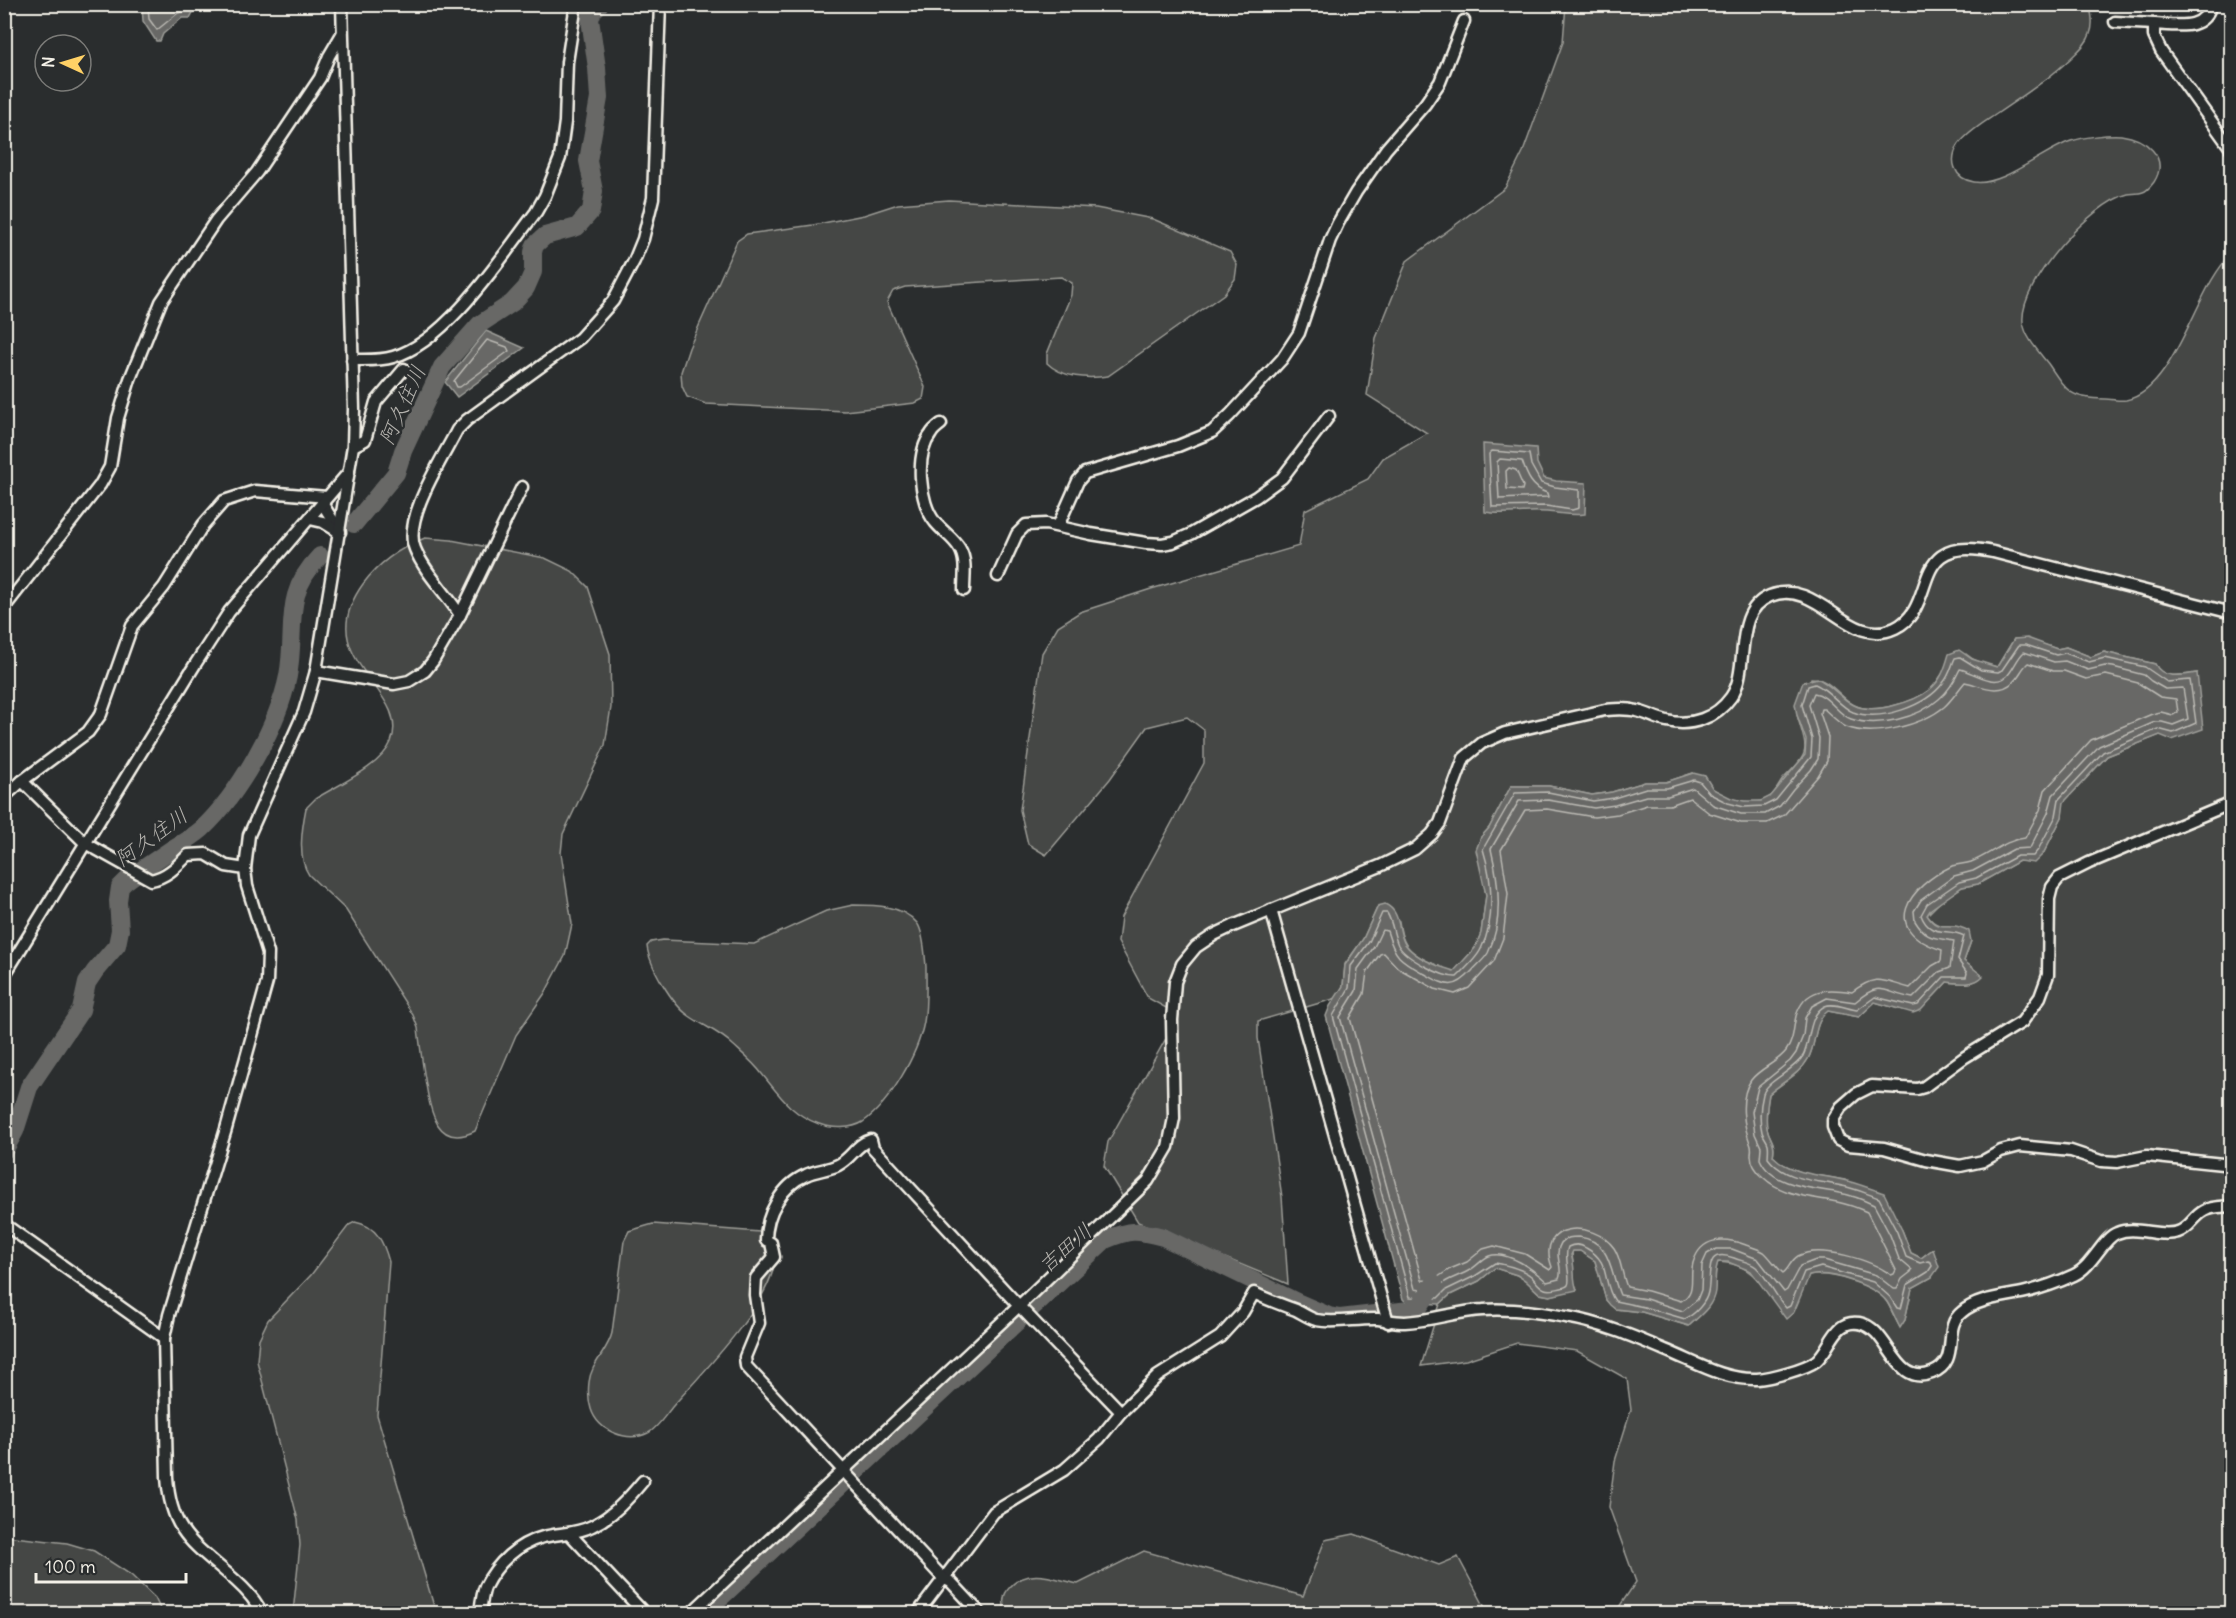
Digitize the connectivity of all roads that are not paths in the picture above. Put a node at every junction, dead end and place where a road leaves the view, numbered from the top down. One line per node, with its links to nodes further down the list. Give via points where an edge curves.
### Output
1 (342, 4): 8 (street)
2 (576, 4): 10 (street, via 560,158 536,212 462,305 432,336 393,357)
3 (660, 4): 25 (street, via 653,198 634,261 612,301 580,338 457,430 416,510 414,548)
4 (2211, 4): 7 (street, via 2199,24)
5 (1464, 21): 19 (street, via 1440,82 1386,149 1338,223 1299,333 1282,359 1212,432 1085,473)
6 (2115, 22): 7 (street)
7 (2154, 24): 9 (street, via 2154,36 2161,51)
8 (342, 34): 10 (street); 23 (street, via 320,78 264,163 216,220 161,302 130,379 118,418 110,468 100,485)
9 (2232, 150)
10 (352, 360): 14 (street)
11 (404, 369): 14 (street, via 376,402 365,440)
12 (1329, 416): 19 (street, via 1282,478 1256,498 1191,534 1162,544)
13 (941, 424): 22 (street, via 930,435 923,453 921,486 933,521 961,550)
14 (353, 446): 15 (street)
15 (349, 472): 17 (street); 20 (street)
16 (522, 487): 25 (street)
17 (325, 500): 18 (street); 20 (street); 27 (street, via 255,491 224,501 132,626 101,714 88,732)
18 (310, 519): 20 (street); 30 (street, via 230,612)
19 (1058, 526): 21 (street, via 1026,525 1017,534)
20 (340, 532): 26 (street)
21 (998, 576)
22 (964, 590)
23 (4, 608)
24 (2232, 613): 32 (street, via 1970,548 1941,557 1927,576 1909,617 1896,628 1883,632 1862,630 1802,594 1771,596 1749,618 1735,690 1708,718 1668,722 1622,708 1493,737 1464,758 1440,823 1424,842 1403,856)
25 (460, 615): 26 (street, via 433,661 409,681 394,684)
26 (316, 671): 31 (street, via 304,712 249,835)
27 (22, 781): 28 (street); 30 (street)
28 (4, 797)
29 (2232, 803): 34 (street, via 2059,878 2049,899 2048,975 2040,996 2022,1022 1924,1087 1864,1089 1836,1113 1833,1127 1838,1140 1848,1145 1884,1148 1948,1165 1969,1165 2020,1146 2071,1151 2101,1161 2147,1156)
30 (85, 843): 31 (street, via 152,880 173,870 188,855 206,854 226,866); 33 (street)
31 (245, 869): 39 (street, via 268,952 267,982)
32 (1271, 910): 37 (street, via 1214,935 1196,947 1182,964 1173,995 1174,1118 1168,1147 1148,1181); 38 (street)
33 (4, 976)
34 (2232, 1165)
35 (2232, 1206): 38 (street, via 2205,1210 2174,1233 2118,1232 2076,1274 2029,1292 1967,1308 1953,1325 1947,1362 1926,1375 1916,1375 1901,1367 1872,1329 1859,1323 1847,1324 1837,1331 1814,1363 1760,1379 1721,1375 1640,1340 1570,1317 1521,1310 1480,1310)
36 (4, 1224): 39 (street)
37 (1019, 1306): 40 (street); 41 (street); 41 (street, via 873,1148 871,1140 861,1143 837,1166 795,1182 776,1202 766,1226 766,1240 771,1243 774,1257 756,1278 759,1323 744,1363)
38 (1388, 1322): 40 (street, via 1314,1320 1254,1293 1220,1337 1158,1376)
39 (164, 1338): 45 (street, via 168,1497 174,1518 186,1536 248,1592)
40 (1120, 1412): 44 (street, via 1099,1439 1064,1470 994,1512)
41 (843, 1470): 44 (street); 48 (street)
42 (644, 1481): 43 (street, via 610,1516 589,1528)
43 (569, 1533): 46 (street, via 523,1544 507,1556 485,1588); 47 (street)
44 (944, 1579): 49 (street); 50 (street)
45 (262, 1614)
46 (480, 1614)
47 (645, 1614)
48 (690, 1614)
49 (917, 1614)
50 (981, 1614)

